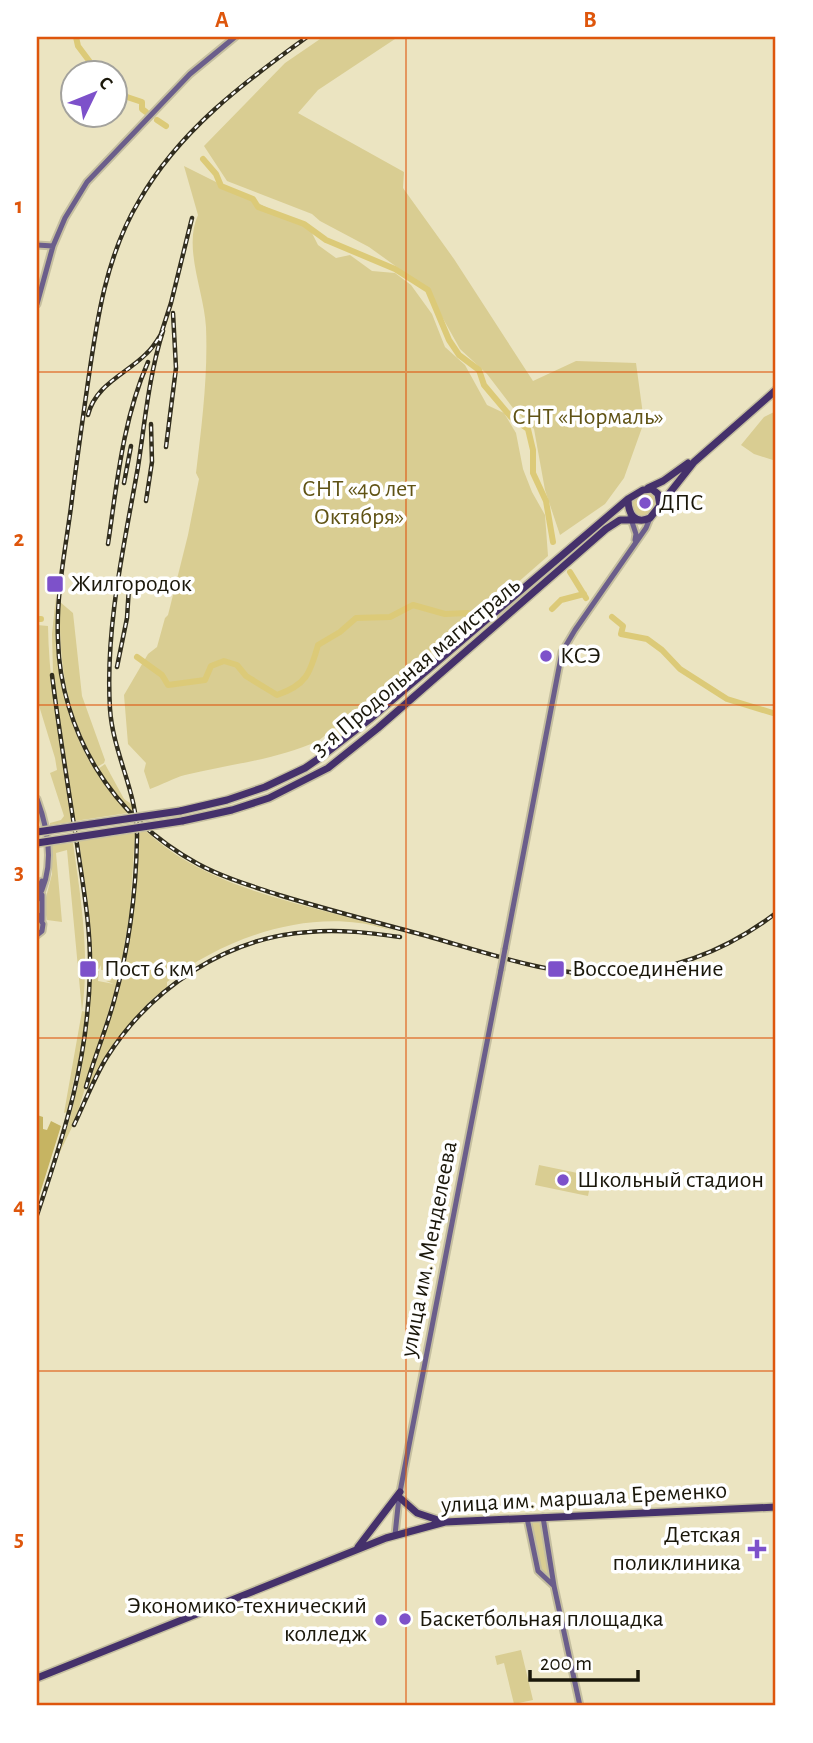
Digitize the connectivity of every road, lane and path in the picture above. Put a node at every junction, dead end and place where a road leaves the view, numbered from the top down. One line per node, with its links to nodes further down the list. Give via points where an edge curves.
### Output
1 (235, 37): 3 (main road, via 190,74 87,182)
2 (37, 244): 3 (main road)
3 (53, 246): 4 (main road)
4 (37, 304)
5 (776, 388): 6 (highway, 3-я Продольная магистраль, via 691,460); 8 (highway, via 682,475)
6 (647, 488): 7 (highway, 3-я Продольная магистраль); 8 (highway, via 658,494)
7 (628, 499): 9 (highway); 13 (highway, 3-я Продольная магистраль, bridge, via 370,719 305,768 227,800)
8 (660, 506): 10 (highway)
9 (632, 517): 10 (highway, 3-я Продольная магистраль); 11 (main road); 14 (highway, 3-я Продольная магистраль, bridge, via 606,529 328,768 270,799 232,810)
10 (650, 518): 11 (main road)
11 (633, 547): 20 (main road, улица им. Менделеева, bridge, via 562,652)
12 (37, 799): 15 (main road, via 47,835 47,876)
13 (37, 832)
14 (37, 843)
15 (39, 891): 16 (main road); 18 (main road)
16 (37, 900)
17 (37, 914): 18 (main road)
18 (42, 920): 19 (main road)
19 (37, 935)
20 (400, 1494): 24 (highway, via 417,1513); 25 (main road, улица им. Менделеева); 26 (highway)
21 (776, 1507): 22 (highway, улица им. маршала Еременко)
22 (543, 1517): 23 (highway, улица им. маршала Еременко); 27 (main road)
23 (527, 1518): 24 (highway, улица им. маршала Еременко); 27 (main road, via 538,1571)
24 (444, 1522): 25 (highway, улица им. маршала Еременко)
25 (395, 1535): 26 (highway, улица им. маршала Еременко)
26 (351, 1553): 28 (highway, улица им. маршала Еременко)
27 (554, 1586): 29 (main road)
28 (37, 1678)
29 (580, 1706)

